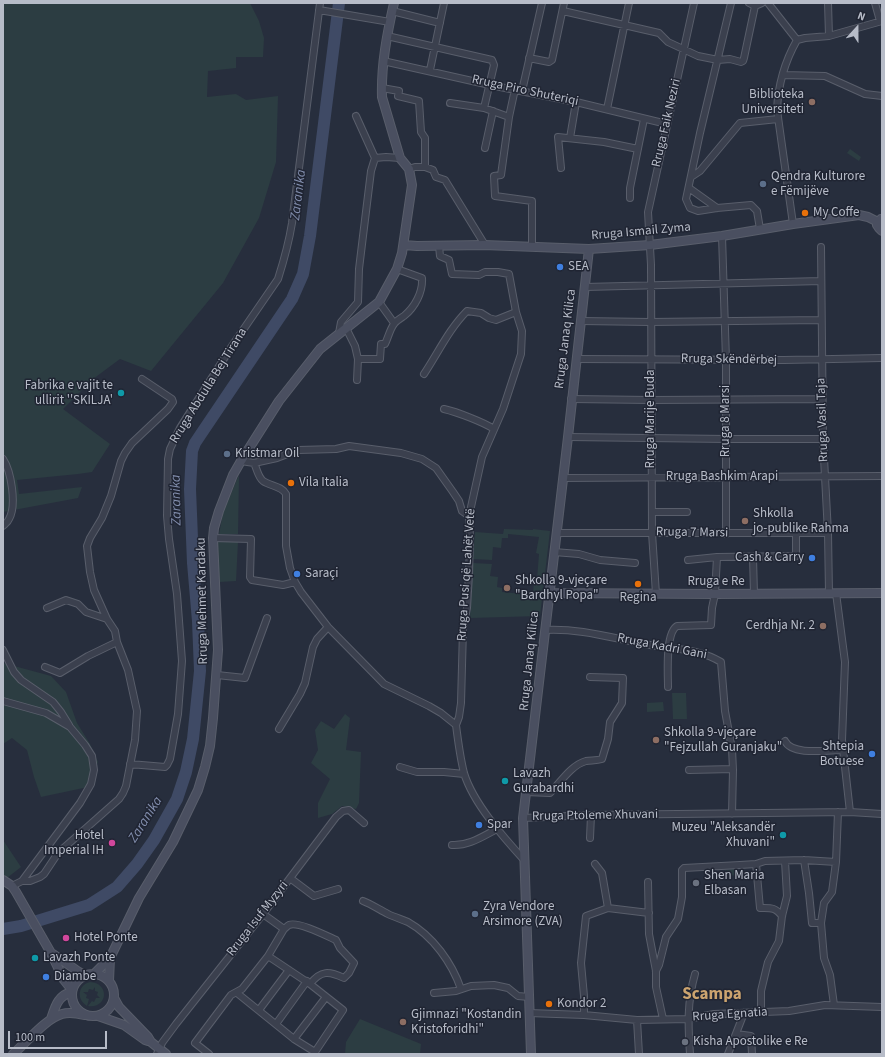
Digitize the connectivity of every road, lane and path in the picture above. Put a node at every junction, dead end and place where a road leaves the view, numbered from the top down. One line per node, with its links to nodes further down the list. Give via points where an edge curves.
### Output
1 (320, 3): 15 (street, Rruga Abdulla Bej Tirana)
2 (444, 3): 19 (street)
3 (542, 3): 26 (street)
4 (564, 3): 16 (street)
5 (629, 3): 20 (street)
6 (694, 3): 25 (street, Rruga Faik Neziri)
7 (731, 3): 27 (street)
8 (749, 3): 13 (street)
9 (762, 3): 13 (street)
10 (768, 3): 23 (street)
11 (828, 3): 22 (street)
12 (876, 3): 17 (street)
13 (755, 6): 27 (street, via 743,61)
14 (393, 7): 18 (main road, Rruga Mehmet Kardaku); 19 (street)
15 (319, 10): 18 (street); 150 (street, Rruga Abdulla Bej Tirana, via 291,229 282,268 278,279 180,428 170,449 167,516 182,661 178,714 167,765 164,767)
16 (563, 11): 20 (street); 26 (street, via 552,60 549,62)
17 (881, 21): 22 (street)
18 (390, 22): 21 (main road, Rruga Mehmet Kardaku)
19 (440, 23): 24 (street)
20 (624, 25): 25 (street, via 659,33 668,42); 39 (street)
21 (386, 36): 24 (street); 28 (main road, Rruga Mehmet Kardaku)
22 (829, 36): 23 (street)
23 (797, 40): 30 (street)
24 (435, 47): 29 (street); 31 (street, via 492,60 494,65)
25 (684, 50): 27 (street); 45 (street, Rruga Faik Neziri)
26 (529, 58): 34 (street)
27 (718, 60): 54 (street)
28 (383, 61): 29 (street, Rruga Piro Shuteriqi); 32 (main road, Rruga Mehmet Kardaku)
29 (430, 70): 31 (street, Rruga Piro Shuteriqi)
30 (783, 75): 35 (street, via 824,76 865,94); 44 (street, via 778,93)
31 (490, 85): 33 (street, Rruga Piro Shuteriqi); 38 (street)
32 (382, 88): 50 (main road, Rruga Mehmet Kardaku, via 382,97); 51 (street, via 400,91 398,96 419,101 421,132 425,138)
33 (515, 89): 34 (street, Rruga Piro Shuteriqi); 42 (street)
34 (522, 91): 36 (street, Rruga Piro Shuteriqi)
35 (882, 96)
36 (576, 102): 39 (street, Rruga Piro Shuteriqi); 46 (street)
37 (450, 103): 38 (street)
38 (484, 108): 40 (street)
39 (607, 109): 43 (street, Rruga Piro Shuteriqi)
40 (493, 111): 42 (street); 47 (street)
41 (356, 116): 49 (street)
42 (509, 117): 67 (street, via 501,175 494,176 495,196 532,201)
43 (644, 119): 45 (street, Rruga Piro Shuteriqi); 48 (street)
44 (778, 119): 54 (street, via 740,123 700,171); 59 (street)
45 (667, 124): 65 (street, Rruga Faik Neziri, via 648,212)
46 (570, 138): 48 (street); 52 (street, via 558,137)
47 (485, 148)
48 (638, 149): 56 (street)
49 (375, 158): 50 (street); 82 (street, via 371,171 359,269 358,302 341,322)
50 (400, 158): 53 (main road, Rruga Mehmet Kardaku)
51 (425, 167): 53 (street); 64 (street, via 433,170 436,177 445,180)
52 (561, 168)
53 (409, 170): 63 (main road, Rruga Mehmet Kardaku, via 412,185)
54 (691, 177): 55 (street)
55 (689, 188): 57 (street); 57 (street, via 686,198 690,208 698,211)
56 (630, 198)
57 (717, 208): 60 (street, via 751,205 757,211)
58 (880, 220): 59 (main road, Rruga Ismail Zyma, via 859,215); 61 (main road, via 878,227)
59 (793, 224): 60 (main road, Rruga Ismail Zyma)
60 (760, 229): 62 (main road, Rruga Ismail Zyma)
61 (882, 231)
62 (722, 236): 65 (main road, Rruga Ismail Zyma); 72 (street, Rruga 8 Marsi)
63 (404, 245): 66 (main road, Rruga Ismail Zyma); 70 (main road, Rruga Mehmet Kardaku)
64 (485, 245): 66 (main road, Rruga Ismail Zyma); 67 (main road, Rruga Ismail Zyma)
65 (650, 245): 69 (main road, Rruga Ismail Zyma); 73 (street, Rruga Marije Buda)
66 (439, 246): 76 (street, Rruga Pusi që Lahët Vetë, via 440,256 449,260 452,274 509,274)
67 (532, 247): 69 (main road, Rruga Ismail Zyma)
68 (821, 247): 71 (street, Rruga Vasil Taja)
69 (588, 248): 74 (main road, Rruga Janaq Kilica)
70 (397, 269): 75 (main road, Rruga Mehmet Kardaku); 81 (street, via 418,275 422,282 415,304)
71 (821, 281): 72 (street); 77 (street, Rruga Vasil Taja)
72 (723, 283): 73 (street); 80 (street, Rruga 8 Marsi)
73 (650, 285): 74 (street); 79 (street, Rruga Marije Buda)
74 (585, 287): 78 (main road, Rruga Janaq Kilica)
75 (379, 302): 81 (street); 82 (main road, Rruga Mehmet Kardaku)
76 (516, 312): 89 (street, via 496,320 481,313 467,311); 97 (street, Rruga Pusi që Lahët Vetë, via 522,331 521,354)
77 (821, 320): 80 (street); 88 (street, Rruga Vasil Taja)
78 (581, 321): 79 (street); 85 (main road, Rruga Janaq Kilica)
79 (650, 322): 80 (street); 86 (street, Rruga Marije Buda)
80 (726, 322): 87 (street, Rruga 8 Marsi)
81 (394, 323): 84 (street, via 385,344 381,344 380,359)
82 (343, 331): 84 (street, via 355,346); 103 (main road, Rruga Mehmet Kardaku, via 320,349 295,380)
83 (882, 358): 88 (street, Rruga Skëndërbej)
84 (358, 359): 91 (street)
85 (576, 359): 86 (street, Rruga Skëndërbej); 92 (main road, Rruga Janaq Kilica)
86 (650, 359): 87 (street, Rruga Skëndërbej); 95 (street, Rruga Marije Buda)
87 (726, 360): 88 (street, Rruga Skëndërbej); 93 (street, Rruga 8 Marsi)
88 (822, 360): 94 (street, Rruga Vasil Taja)
89 (424, 374)
90 (142, 379): 134 (street, via 172,399 172,402 125,453 102,518 87,546 94,590)
91 (357, 380)
92 (571, 399): 95 (street); 98 (main road, Rruga Janaq Kilica)
93 (726, 399): 94 (street); 95 (street); 100 (street, Rruga 8 Marsi)
94 (822, 399): 101 (street, Rruga Vasil Taja)
95 (650, 400): 99 (street, Rruga Marije Buda)
96 (444, 409): 97 (street)
97 (494, 430): 112 (street, Rruga Pusi që Lahët Vetë, via 482,457)
98 (568, 437): 99 (street); 107 (main road, Rruga Janaq Kilica)
99 (650, 438): 100 (street); 106 (street, Rruga Marije Buda)
100 (726, 439): 101 (street); 108 (street, Rruga 8 Marsi)
101 (822, 439): 109 (street, Rruga Vasil Taja)
102 (3, 459): 113 (street, via 9,472 13,506 9,519)
103 (241, 461): 104 (street); 119 (main road, Rruga Mehmet Kardaku, via 219,511)
104 (254, 463): 112 (street, via 304,449 353,446 401,453 422,459 436,468 456,497 462,511); 125 (street, via 263,481 286,494 286,546)
105 (882, 476): 109 (street, Rruga Bashkim Arapi)
106 (651, 477): 107 (street, Rruga Bashkim Arapi); 108 (street, Rruga Bashkim Arapi); 110 (street, Rruga Marije Buda)
107 (563, 478): 115 (main road, Rruga Janaq Kilica)
108 (726, 478): 109 (street, Rruga Bashkim Arapi); 117 (street, Rruga 8 Marsi)
109 (825, 478): 116 (street, Rruga Vasil Taja)
110 (652, 512): 111 (street); 114 (street, Rruga Marije Buda)
111 (687, 512)
112 (469, 516): 145 (street, Rruga Pusi që Lahët Vetë, via 469,581 463,629 461,703)
113 (3, 526)
114 (652, 532): 115 (street, Rruga 7 Marsi); 117 (street, Rruga 7 Marsi); 129 (street, Rruga Marije Buda)
115 (556, 533): 120 (main road, Rruga Janaq Kilica)
116 (828, 533): 118 (street, Rruga 7 Marsi); 127 (street, Rruga Vasil Taja)
117 (726, 534): 118 (street, Rruga 7 Marsi)
118 (796, 534): 121 (street, via 796,556)
119 (213, 538): 125 (street, via 251,540 252,580 283,585); 141 (main road, Rruga Mehmet Kardaku)
120 (554, 552): 124 (street); 126 (main road, Rruga Janaq Kilica)
121 (753, 556): 122 (street); 131 (street)
122 (717, 557): 123 (street); 130 (street)
123 (688, 560)
124 (635, 563)
125 (295, 582): 135 (street)
126 (549, 593): 129 (main road, Rruga e Re); 136 (main road, Rruga Janaq Kilica)
127 (832, 593): 128 (main road, Rruga e Re); 131 (main road, Rruga e Re); 149 (street, Rruga Vasil Taja, via 845,662)
128 (882, 593)
129 (656, 594): 130 (main road, Rruga e Re)
130 (715, 594): 131 (main road, Rruga e Re); 138 (street, via 711,625 674,628)
131 (754, 594)
132 (47, 608): 134 (street, via 66,600 78,604 86,612)
133 (267, 618): 141 (street, via 245,678)
134 (107, 619): 137 (street, via 115,631)
135 (328, 627): 145 (street, via 384,684 429,706); 147 (street, via 313,647 305,683)
136 (545, 630): 138 (street, Rruga Kadri Gani, via 583,631); 155 (main road, Rruga Janaq Kilica)
137 (117, 642): 140 (street, via 83,658 60,673); 150 (street, via 128,670 137,712)
138 (668, 648): 143 (street); 152 (street, Rruga Kadri Gani, via 692,651 721,662)
139 (3, 650): 146 (street, via 14,672 54,702)
140 (45, 667)
141 (217, 675): 187 (main road, Rruga Mehmet Kardaku, via 210,746 198,790 173,842 139,898)
142 (590, 677): 155 (street, via 623,678 622,704 610,722 602,759 586,761 578,766 550,793)
143 (668, 687)
144 (3, 700): 146 (street, via 46,713)
145 (456, 724): 154 (street, Rruga Pusi që Lahët Vetë)
146 (70, 727): 174 (street, via 92,756 94,770 91,784)
147 (279, 729)
148 (785, 740): 149 (street, via 787,745 799,751)
149 (843, 750): 157 (street, Rruga Vasil Taja)
150 (130, 764): 174 (street, via 126,786 119,799 58,853 44,874 30,881)
151 (400, 767): 154 (street, via 417,772)
152 (733, 769): 153 (street); 158 (street, Rruga Kadri Gani)
153 (689, 770)
154 (464, 774): 163 (street, Rruga Pusi që Lahët Vetë)
155 (526, 792): 161 (main road, Rruga Janaq Kilica)
156 (838, 812): 157 (street, Rruga Ptoleme Xhuvani); 158 (street, Rruga Ptoleme Xhuvani); 169 (street)
157 (850, 812): 159 (street, Rruga Ptoleme Xhuvani)
158 (732, 814): 160 (street, Rruga Ptoleme Xhuvani)
159 (882, 814)
160 (591, 815): 161 (street, Rruga Ptoleme Xhuvani); 164 (street)
161 (523, 818): 167 (main road, Rruga Janaq Kilica)
162 (364, 823): 172 (street, Rruga Isuf Myzyri, via 349,810 336,817)
163 (497, 828): 165 (street, via 466,844); 167 (street, Rruga Pusi që Lahët Vetë)
164 (590, 838)
165 (452, 845)
166 (804, 860): 168 (street); 169 (street); 183 (street, via 812,923)
167 (525, 861): 201 (main road, Rruga Janaq Kilica)
168 (785, 861): 171 (street); 182 (street, via 787,896)
169 (836, 862): 183 (street, via 832,892 824,903)
170 (595, 864): 179 (street, via 602,873)
171 (756, 864): 182 (street, via 760,908 777,910); 189 (street, via 682,870 682,897 678,919 666,937)
172 (290, 878): 177 (street, via 314,896); 181 (street, Rruga Isuf Myzyri)
173 (3, 880): 176 (main road)
174 (22, 881): 176 (street)
175 (648, 882): 180 (street)
176 (14, 889): 185 (main road)
177 (338, 889)
178 (363, 901): 196 (street, via 407,922 423,933 441,952)
179 (608, 908): 180 (street); 211 (street, via 586,916 580,963)
180 (649, 913): 189 (street, via 649,934)
181 (263, 914): 184 (street); 221 (street, Rruga Isuf Myzyri, via 176,1024)
182 (782, 916): 207 (street, via 779,941 768,962 761,991)
183 (821, 923): 204 (street, via 824,958 830,975)
184 (284, 930): 186 (street); 195 (street, via 289,925 295,925 336,940 354,963 344,978 329,973 322,974)
185 (51, 953): 192 (main road); 193 (main road)
186 (268, 956): 188 (street); 198 (street)
187 (110, 958): 190 (main road, Rruga Mehmet Kardaku); 194 (main road, Rruga Mehmet Kardaku)
188 (289, 970): 195 (street); 206 (street)
189 (656, 970): 214 (street, via 656,987)
190 (94, 974): 192 (main road); 194 (main road)
191 (695, 974): 215 (street, via 690,989)
192 (85, 975): 197 (main road, via 76,982)
193 (64, 980): 197 (main road); 203 (main road)
194 (109, 981): 202 (main road, via 113,987)
195 (308, 983): 200 (street); 217 (street)
196 (461, 989): 199 (street); 201 (street, via 494,985 508,988 518,996)
197 (72, 991): 203 (main road, via 63,995); 210 (main road, via 73,1003)
198 (237, 993): 206 (street); 224 (street, via 231,995 195,1043)
199 (434, 993)
200 (326, 997): 219 (street); 219 (street, via 343,1010 315,1052)
201 (529, 997): 208 (main road, Rruga Janaq Kilica)
202 (114, 998): 212 (main road, via 109,1009); 220 (main road)
203 (57, 1002): 213 (main road)
204 (834, 1005): 205 (street, Rruga Egnatia); 207 (street, Rruga Egnatia)
205 (882, 1007)
206 (259, 1010): 217 (street)
207 (761, 1012): 209 (street, Rruga Egnatia)
208 (529, 1013): 211 (street, Rruga Egnatia); 225 (main road, Rruga Janaq Kilica)
209 (744, 1013): 215 (street, Rruga Egnatia, via 714,1014); 218 (street)
210 (85, 1015): 212 (main road); 213 (main road, via 69,1013)
211 (584, 1015): 216 (street, Rruga Egnatia)
212 (98, 1016): 220 (main road, via 124,1025)
213 (51, 1019): 222 (main road)
214 (663, 1019): 215 (street, Rruga Egnatia); 216 (street, Rruga Egnatia)
215 (688, 1019): 227 (street)
216 (637, 1020): 226 (street)
217 (276, 1024): 219 (street)
218 (736, 1034): 228 (street); 229 (street, via 751,1036)
219 (294, 1039)
220 (151, 1042): 221 (main road)
221 (158, 1051): 223 (main road)
222 (14, 1054)
223 (166, 1054)
224 (209, 1054)
225 (531, 1054)
226 (639, 1054)
227 (690, 1054)
228 (728, 1054)
229 (752, 1054)

